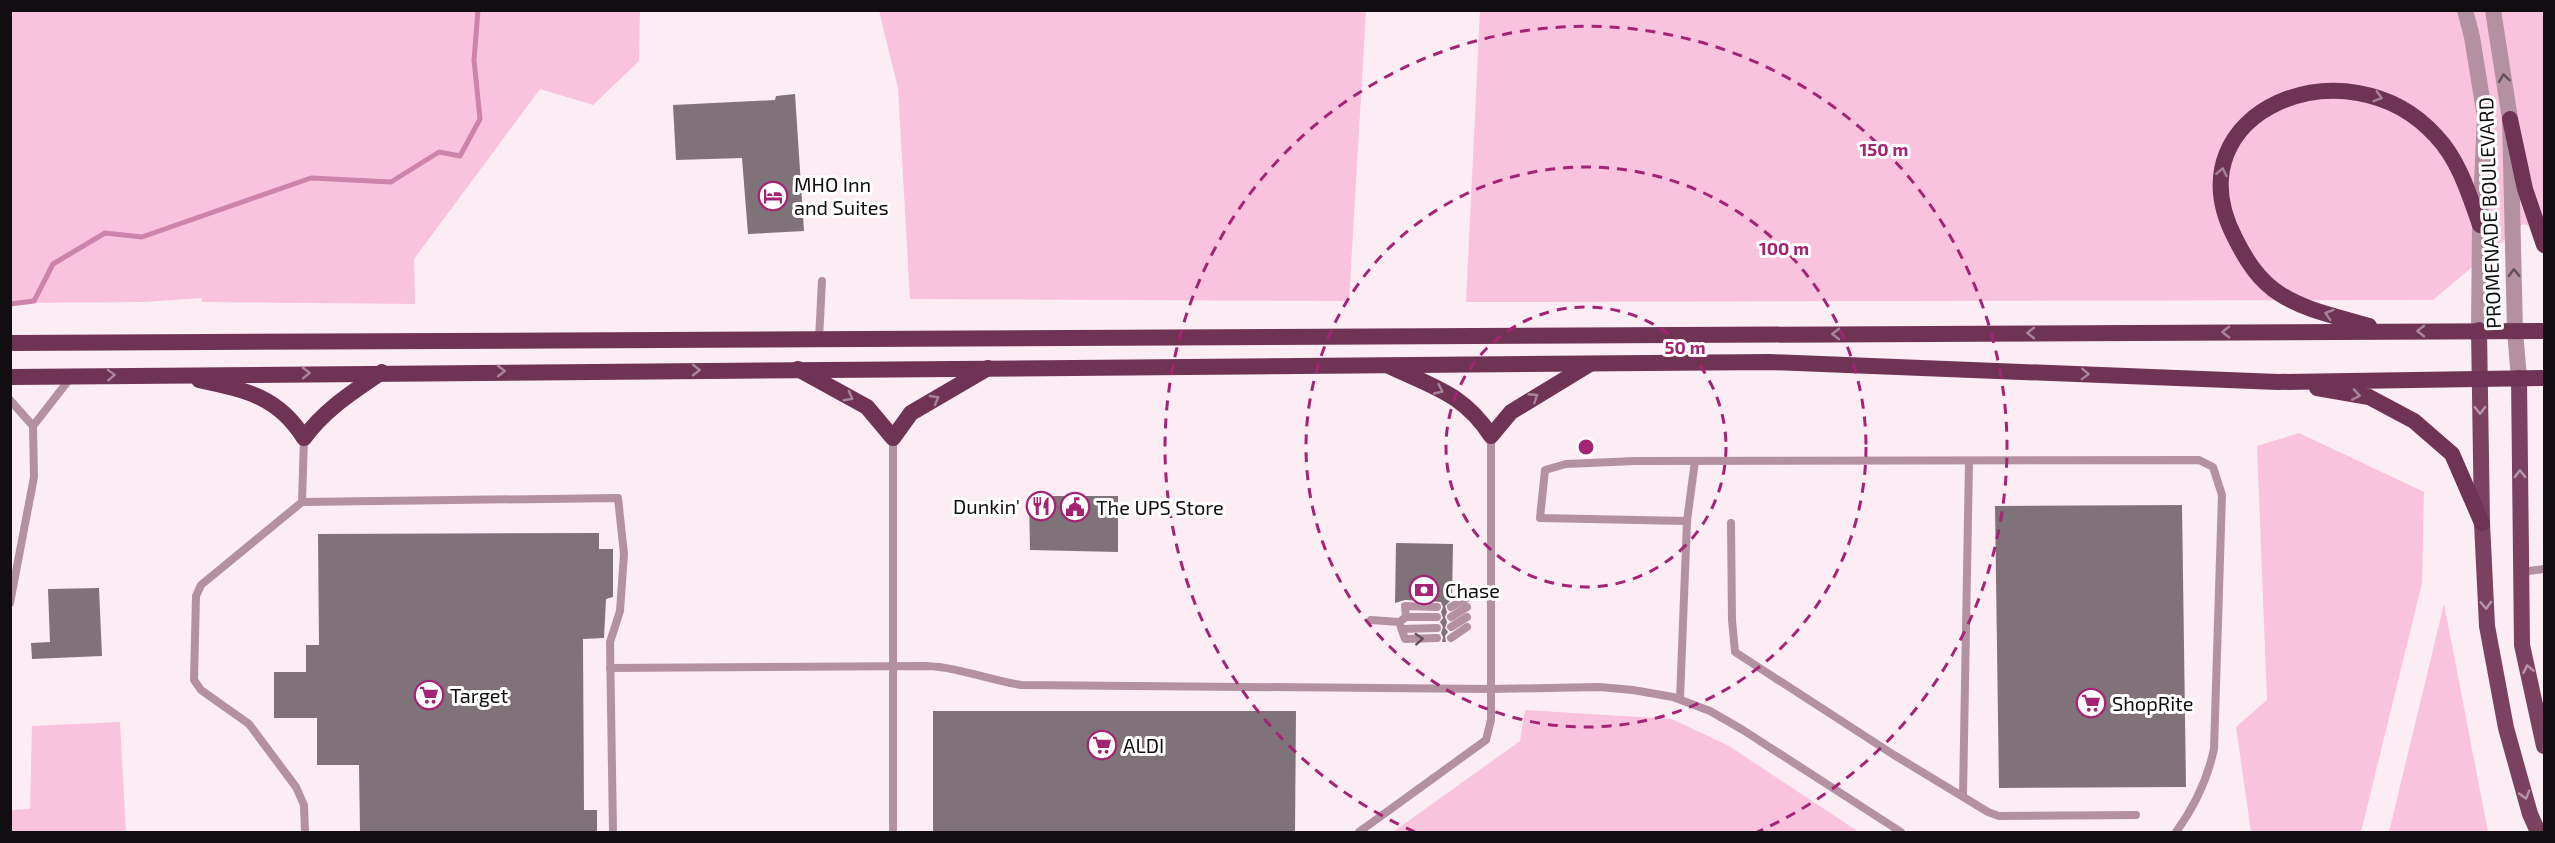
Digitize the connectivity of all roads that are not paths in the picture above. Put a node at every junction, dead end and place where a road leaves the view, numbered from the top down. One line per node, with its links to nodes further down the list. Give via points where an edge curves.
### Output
1 (2465, 10): 4 (street, PROMENADE BOULEVARD, via 2485,117)
2 (2493, 10): 3 (street, PROMENADE BOULEVARD, one-way to 2)
3 (2510, 119): 5 (highway, via 2525,189); 10 (street, PROMENADE BOULEVARD, one-way to 3)
4 (2480, 225): 7 (street, PROMENADE BOULEVARD); 8 (highway, one-way to 4, via 2301,305 2279,294 2259,277 2244,256 2224,211 2219,189 2223,163 2250,122 2269,106 2317,90 2382,97 2400,106 2437,136 2460,174)
5 (2544, 244)
6 (822, 281): 11 (lane)
7 (2479, 330): 8 (highway, one-way to 8); 10 (highway); 21 (main road)
8 (2384, 331): 11 (highway, one-way to 11)
9 (2544, 331): 10 (highway)
10 (2515, 332): 22 (street, PROMENADE BOULEVARD)
11 (819, 339): 12 (highway)
12 (10, 343)
13 (1591, 363): 14 (highway); 24 (highway, one-way to 24, via 1770,362); 27 (highway, one-way to 13, via 1512,412)
14 (1386, 365): 15 (highway); 27 (highway, one-way to 27, via 1458,398)
15 (989, 368): 16 (highway); 29 (highway, one-way to 15, via 911,413)
16 (797, 369): 17 (highway, one-way to 16); 29 (highway, one-way to 29, via 867,407)
17 (382, 372): 18 (highway, one-way to 17); 28 (highway, via 316,420)
18 (168, 374): 20 (highway, one-way to 18); 28 (highway, via 239,389 276,405 293,420)
19 (10, 376): 20 (highway)
20 (72, 376): 26 (lane)
21 (2479, 377): 22 (highway); 24 (highway); 35 (main road, one-way to 35)
22 (2519, 378): 23 (highway); 37 (main road, one-way to 22)
23 (2544, 378)
24 (2278, 381): 35 (highway, one-way to 35, via 2369,397 2414,421 2452,454)
25 (10, 400): 26 (lane)
26 (33, 426): 39 (lane, via 34,477)
27 (1491, 436): 50 (lane)
28 (304, 438): 32 (lane)
29 (893, 438): 48 (lane)
30 (1695, 461): 31 (lane); 33 (lane); 33 (lane, via 1566,464 1545,470 1540,518)
31 (1969, 461): 53 (lane); 60 (lane, via 2199,460 2213,467 2222,495 2214,749 2194,806)
32 (302, 502): 49 (lane, via 618,498 624,554 620,611 610,642); 55 (lane, via 201,585 196,596 195,680 201,690 249,724 296,787 303,805)
33 (1687, 520): 51 (lane)
34 (1731, 523): 53 (lane, via 1735,652 1894,756)
35 (2482, 523): 61 (main road, one-way to 61, via 2487,627 2506,728)
36 (2544, 569): 37 (lane)
37 (2522, 572): 52 (main road, one-way to 37, via 2523,645)
38 (1467, 602): 41 (lane)
39 (10, 603)
40 (1437, 612): 43 (lane)
41 (1451, 612)
42 (1371, 620): 43 (lane)
43 (1402, 623): 45 (lane); 46 (lane, one-way to 46, via 1405,639)
44 (1451, 627): 47 (lane, via 1467,622)
45 (1437, 628)
46 (1437, 638)
47 (1451, 638)
48 (891, 667): 49 (lane); 50 (lane, via 947,666 1021,685); 57 (lane)
49 (610, 668): 56 (lane)
50 (1491, 688): 51 (lane, via 1599,687); 58 (lane, via 1491,720 1486,740)
51 (1680, 699): 59 (lane, via 1743,730)
52 (2544, 746)
53 (1963, 796): 54 (lane, via 2000,816)
54 (2136, 815)
55 (305, 832)
56 (613, 832)
57 (893, 832)
58 (1359, 832)
59 (1901, 832)
60 (2176, 832)
61 (2538, 832)

